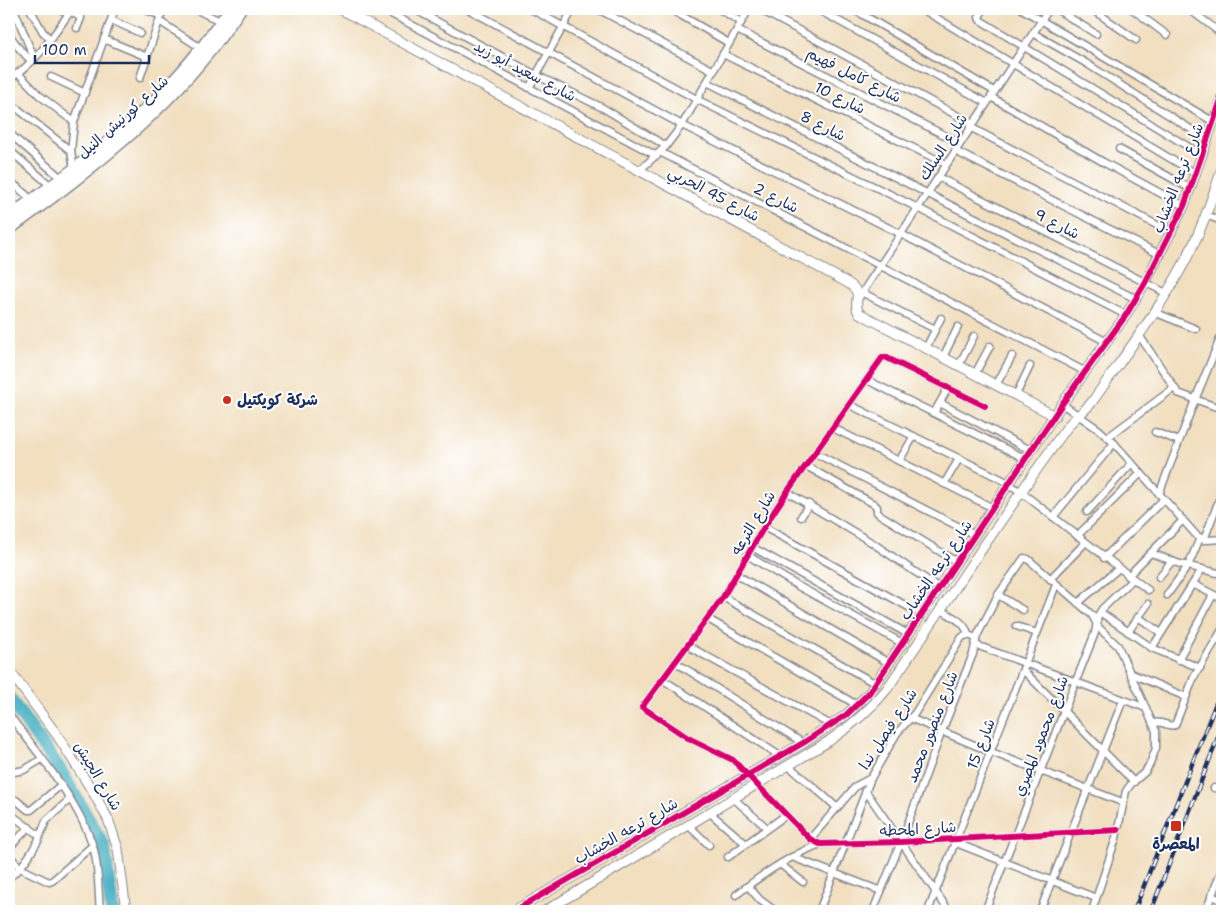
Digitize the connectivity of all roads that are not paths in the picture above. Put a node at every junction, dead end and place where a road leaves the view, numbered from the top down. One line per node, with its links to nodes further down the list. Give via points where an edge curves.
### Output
1 (14, 9): 55 (street)
2 (30, 9): 46 (street)
3 (61, 9): 31 (street)
4 (115, 9): 33 (street)
5 (144, 9): 32 (street)
6 (163, 9): 32 (street)
7 (195, 9): 35 (street)
8 (230, 9): 35 (highway, شارع كورنيش النيل)
9 (240, 9): 102 (highway, شارع كورنيش النيل, via 194,70 151,116 104,157)
10 (341, 9): 88 (street, شارع 45 الحربي)
11 (382, 9): 64 (street, شارع سعيد أبو زيد)
12 (414, 9): 59 (street)
13 (468, 9): 52 (street)
14 (531, 9): 37 (street)
15 (573, 9): 37 (street)
16 (598, 9): 57 (street)
17 (670, 9): 49 (street)
18 (719, 9): 36 (street)
19 (749, 9): 36 (street)
20 (759, 9): 74 (street)
21 (817, 9): 70 (street)
22 (853, 9): 66 (street)
23 (922, 9): 56 (street)
24 (978, 9): 51 (street, via 982,12 980,20)
25 (1022, 9): 34 (street)
26 (1049, 9): 34 (street, شارع السلك)
27 (1056, 9): 43 (street)
28 (1092, 9): 48 (street)
29 (1132, 9): 45 (street)
30 (1189, 9): 44 (street)
31 (70, 11): 38 (street, via 81,18); 46 (street)
32 (160, 19): 50 (street); 54 (street)
33 (111, 20): 40 (street); 47 (street)
34 (1041, 21): 41 (street, شارع السلك); 72 (street)
35 (222, 22): 50 (highway, شارع كورنيش النيل)
36 (741, 22): 39 (street)
37 (563, 27): 52 (street); 68 (street)
38 (77, 28)
39 (737, 30): 49 (street); 77 (street, شارع كامل فهيم)
40 (140, 33)
41 (1033, 33): 51 (street, شارع السلك); 76 (street)
42 (9, 34): 55 (street)
43 (1096, 34)
44 (1222, 34)
45 (1167, 35)
46 (50, 39): 55 (street)
47 (104, 39): 54 (street); 65 (street)
48 (1136, 40)
49 (729, 43): 53 (street)
50 (202, 48): 86 (highway, شارع كورنيش النيل, via 145,110)
51 (1024, 48): 56 (street, شارع السلك); 84 (street)
52 (548, 53): 59 (street); 73 (street)
53 (723, 54): 57 (street); 85 (street, شارع 10)
54 (147, 57): 61 (street)
55 (32, 60): 58 (street)
56 (1012, 64): 66 (street, شارع السلك); 89 (street)
57 (714, 71): 63 (street)
58 (18, 73): 62 (street); 71 (street, via 39,95)
59 (536, 75): 64 (street); 78 (street, via 603,108)
60 (51, 77): 65 (street)
61 (140, 78)
62 (9, 79)
63 (707, 82): 68 (street); 95 (street, شارع 8)
64 (529, 88): 83 (street, شارع سعيد أبو زيد)
65 (85, 93): 71 (street)
66 (993, 94): 70 (street, شارع السلك); 97 (street, via 1124,174)
67 (1222, 97): 72 (street, شارع ترعه الخشاب)
68 (698, 100): 73 (street); 98 (street)
69 (9, 102): 81 (street)
70 (987, 103): 74 (street, شارع السلك)
71 (74, 122): 81 (street)
72 (1214, 122): 76 (street, شارع ترعه الخشاب)
73 (682, 125): 78 (street); 104 (street)
74 (972, 126): 77 (street, شارع السلك); 103 (street)
75 (9, 133): 91 (street)
76 (1208, 140): 84 (street, شارع ترعه الخشاب)
77 (960, 143): 82 (street, شارع السلك)
78 (666, 146): 83 (street)
79 (1119, 149): 94 (street)
80 (9, 150): 93 (street)
81 (71, 151): 86 (street)
82 (954, 151): 85 (street, شارع السلك); 105 (street)
83 (658, 154): 88 (street); 106 (street, شارع 2)
84 (1202, 155): 89 (street, شارع ترعه الخشاب)
85 (946, 164): 90 (street, شارع السلك)
86 (74, 169): 91 (highway, شارع كورنيش النيل)
87 (1222, 169): 100 (street, شارع ترعه الخشاب)
88 (640, 170): 109 (street, شارع 45 الحربي, via 848,283)
89 (1196, 174): 94 (street, شارع ترعه الخشاب)
90 (938, 177): 95 (street, شارع السلك); 107 (street, شارع 9)
91 (62, 178): 93 (highway, شارع كورنيش النيل)
92 (9, 180): 96 (street)
93 (51, 186): 96 (highway, شارع كورنيش النيل)
94 (1191, 189): 97 (street, شارع ترعه الخشاب)
95 (928, 192): 98 (street, شارع السلك); 110 (street, شارع 8)
96 (32, 200): 99 (highway, شارع كورنيش النيل)
97 (1184, 206): 103 (street, شارع ترعه الخشاب)
98 (918, 208): 104 (street, شارع السلك); 112 (street)
99 (12, 211)
100 (1206, 215): 101 (street); 108 (street, شارع ترعه الخشاب, via 1195,242)
101 (1222, 221)
102 (9, 228)
103 (1172, 233): 105 (street, شارع ترعه الخشاب)
104 (901, 234): 106 (street, شارع السلك); 120 (street)
105 (1161, 255): 107 (street, شارع ترعه الخشاب)
106 (880, 266): 109 (street, شارع السلك); 127 (street, شارع 2)
107 (1145, 283): 108 (street, شارع 9); 110 (street, شارع ترعه الخشاب)
108 (1166, 293): 111 (street, شارع ترعه الخشاب)
109 (861, 296): 116 (street); 122 (street, شارع 45 الحربي, via 856,308 859,313)
110 (1136, 298): 112 (street, شارع ترعه الخشاب)
111 (1154, 312): 115 (street); 118 (street, شارع ترعه الخشاب)
112 (1126, 315): 120 (street, شارع ترعه الخشاب)
113 (941, 318): 116 (street)
114 (958, 327): 124 (street)
115 (1196, 329)
116 (935, 330): 122 (street)
117 (1222, 334): 134 (street)
118 (1139, 335): 132 (street); 142 (street, شارع ترعه الخشاب)
119 (974, 336): 125 (street)
120 (1107, 342): 127 (street, شارع ترعه الخشاب)
121 (990, 346): 128 (street)
122 (926, 348): 124 (street, شارع 45 الحربي)
123 (1012, 356): 130 (street)
124 (943, 357): 125 (street, شارع 45 الحربي)
125 (959, 365): 128 (street, شارع 45 الحربي)
126 (1030, 366): 133 (street)
127 (1086, 372): 136 (street, شارع ترعه الخشاب)
128 (975, 374): 130 (street, شارع 45 الحربي)
129 (867, 380): 131 (street, شارع الترعه, via 885,357); 137 (street, شارع الترعه); 140 (street)
130 (996, 385): 133 (street, شارع 45 الحربي)
131 (948, 388): 135 (street); 138 (street)
132 (1174, 388): 134 (street, via 1180,395); 146 (street)
133 (1016, 395): 141 (street, شارع 45 الحربي)
134 (1195, 400): 139 (street); 147 (street)
135 (940, 403): 140 (street); 150 (street)
136 (1062, 404): 141 (street, شارع ترعه الخشاب); 142 (street)
137 (850, 405): 143 (street, شارع الترعه); 145 (street)
138 (985, 406)
139 (1222, 410)
140 (934, 413): 150 (street)
141 (1055, 416): 150 (street, شارع ترعه الخشاب)
142 (1080, 416): 146 (street); 159 (street, شارع ترعه الخشاب, via 1070,424)
143 (833, 428): 149 (street, شارع الترعه); 152 (street)
144 (1155, 432): 147 (street)
145 (914, 436): 151 (street); 152 (street)
146 (1108, 437): 148 (street)
147 (1179, 442): 161 (street)
148 (1114, 443): 153 (street); 165 (street)
149 (815, 453): 154 (street, شارع الترعه); 169 (street)
150 (1029, 455): 157 (street, شارع ترعه الخشاب)
151 (959, 459): 156 (street); 157 (street)
152 (899, 461): 156 (street)
153 (1132, 463): 155 (street); 164 (street)
154 (806, 466): 158 (street, شارع الترعه); 179 (street, via 874,504 879,514)
155 (1141, 474): 161 (street); 170 (street)
156 (944, 484): 163 (street)
157 (1009, 484): 159 (street); 163 (street, شارع ترعه الخشاب)
158 (787, 492): 162 (street); 168 (street, شارع الترعه)
159 (1021, 492): 165 (street); 199 (street, شارع ترعه الخشاب)
160 (1222, 492): 171 (street)
161 (1162, 497): 167 (street); 177 (street)
162 (809, 504): 166 (street); 190 (street)
163 (993, 508): 169 (street, شارع ترعه الخشاب)
164 (1087, 512)
165 (1053, 516): 170 (street)
166 (801, 517)
167 (1183, 520): 171 (street); 175 (street)
168 (764, 526): 174 (street, شارع الترعه); 202 (street)
169 (975, 535): 179 (street, شارع ترعه الخشاب)
170 (1077, 536): 173 (street)
171 (1202, 539): 172 (street); 180 (street)
172 (1222, 539)
173 (1085, 543): 177 (street); 187 (street)
174 (752, 547): 176 (street, شارع الترعه); 211 (street)
175 (1151, 552): 178 (street); 186 (street)
176 (748, 555): 184 (street, شارع الترعه); 214 (street)
177 (1104, 558): 181 (street)
178 (1172, 561): 180 (street); 185 (street)
179 (957, 562): 190 (street, شارع ترعه الخشاب)
180 (1188, 566): 182 (street); 194 (street)
181 (1118, 569): 186 (street); 197 (street)
182 (1202, 569): 183 (street); 188 (street)
183 (1222, 574)
184 (736, 575): 195 (street, شارع الترعه); 219 (street)
185 (1159, 577)
186 (1130, 578): 191 (street); 201 (street)
187 (1050, 579): 189 (street); 192 (street, شارع منصور محمد, via 1024,558)
188 (1193, 584): 193 (street); 210 (street)
189 (1056, 585): 197 (street); 209 (street, شارع 15)
190 (938, 588): 202 (street, شارع ترعه الخشاب)
191 (1148, 590)
192 (998, 595): 200 (street); 213 (street, شارع منصور محمد)
193 (1213, 595): 196 (street); 217 (street)
194 (1167, 596)
195 (723, 597): 204 (street, شارع الترعه); 226 (street)
196 (1222, 599)
197 (1078, 603): 205 (street)
198 (1148, 604): 203 (street)
199 (941, 610): 212 (street, via 963,624); 243 (street, شارع ترعه الخشاب, via 874,704 845,730)
200 (1023, 610)
201 (1100, 612): 205 (street, شارع محمود المصري); 208 (street)
202 (921, 614): 211 (street, شارع ترعه الخشاب)
203 (1138, 617): 208 (street); 210 (street)
204 (708, 620): 215 (street, شارع الترعه); 230 (street)
205 (1097, 625): 223 (street, via 1118,646); 225 (street, شارع محمود المصري)
206 (1016, 626): 209 (street)
207 (1222, 630): 221 (street)
208 (1128, 632): 216 (street)
209 (1037, 633): 220 (street, شارع 15)
210 (1161, 633): 216 (street)
211 (908, 634): 214 (street, شارع ترعه الخشاب)
212 (968, 635): 213 (street); 234 (street, شارع فيصل ندا, via 961,638)
213 (976, 642): 220 (street); 237 (street, شارع منصور محمد)
214 (902, 643): 219 (street, شارع ترعه الخشاب)
215 (688, 646): 218 (street, شارع الترعه); 236 (street)
216 (1152, 648): 217 (street)
217 (1178, 660): 221 (street)
218 (675, 662): 224 (street, شارع الترعه); 238 (street)
219 (889, 663): 226 (street, شارع ترعه الخشاب)
220 (1024, 667): 225 (street); 232 (street); 240 (street, شارع 15)
221 (1200, 668): 227 (street)
222 (9, 670): 300 (street, شارع الجيش, via 57,735 108,819 118,849)
223 (1130, 673): 227 (street); 231 (street)
224 (662, 679): 229 (street, شارع الترعه); 241 (street)
225 (1076, 682): 228 (street); 232 (street, شارع محمود المصري)
226 (876, 684): 230 (street, شارع ترعه الخشاب)
227 (1186, 697): 235 (street, via 1174,726)
228 (1123, 700): 231 (street); 239 (street)
229 (643, 704): 246 (street, شارع المحطه, via 644,710 694,741 726,756)
230 (857, 706): 236 (street, شارع ترعه الخشاب)
231 (1146, 708): 235 (street)
232 (1064, 711): 239 (street); 244 (street, شارع محمود المصري)
233 (9, 715): 242 (street)
234 (910, 718): 237 (street); 247 (street, شارع فيصل ندا, via 897,733)
235 (1154, 723): 248 (street, via 1157,740 1153,756 1145,772)
236 (831, 725): 238 (street, شارع ترعه الخشاب)
237 (942, 731): 240 (street); 272 (street, شارع منصور محمد)
238 (803, 743): 241 (street, شارع ترعه الخشاب)
239 (1103, 750): 248 (street); 252 (street)
240 (991, 752): 244 (street); 271 (street, شارع 15)
241 (780, 756): 246 (street, شارع ترعه الخشاب)
242 (42, 759): 245 (street, via 24,770); 250 (street)
243 (788, 765): 249 (street, شارع ترعه الخشاب); 259 (street)
244 (1041, 771): 252 (street); 269 (street, شارع محمود المصري)
245 (9, 773)
246 (747, 775): 249 (street, شارع المحطه); 286 (street, شارع ترعه الخشاب)
247 (871, 778): 253 (street, شارع فيصل ندا); 259 (street, via 856,786)
248 (1134, 782): 258 (street, via 1128,787)
249 (756, 784): 255 (street, شارع ترعه الخشاب); 262 (street, شارع المحطه)
250 (60, 785): 256 (street); 257 (street, via 31,810)
251 (1214, 788): 254 (street)
252 (1088, 789): 258 (street); 267 (street)
253 (865, 790): 272 (street); 275 (street, شارع فيصل ندا)
254 (1222, 790)
255 (733, 798): 260 (street, شارع ترعه الخشاب); 265 (street)
256 (70, 799): 268 (street, via 50,817); 277 (street)
257 (16, 800)
258 (1122, 802): 266 (street)
259 (837, 808): 270 (street)
260 (710, 812): 263 (street, شارع ترعه الخشاب); 273 (street)
261 (9, 813): 264 (street)
262 (786, 815): 265 (street); 270 (street, شارع المحطه)
263 (688, 826): 276 (street); 291 (street, شارع ترعه الخشاب)
264 (29, 827): 268 (street); 278 (street)
265 (767, 828): 273 (street)
266 (1118, 830): 267 (street, شارع المحطه); 297 (street)
267 (1070, 833): 269 (street, شارع المحطه); 289 (street)
268 (40, 836): 284 (street)
269 (1016, 836): 271 (street, شارع المحطه); 282 (street, شارع محمود المصري)
270 (810, 839): 274 (street, شارع المحطه)
271 (957, 841): 272 (street, شارع المحطه); 282 (street); 294 (street, شارع 15)
272 (901, 842): 275 (street, شارع المحطه); 293 (street, شارع منصور محمد); 294 (street)
273 (746, 844): 280 (street)
274 (820, 844): 275 (street, شارع المحطه); 281 (street)
275 (844, 844): 287 (street, شارع فيصل ندا)
276 (709, 845)
277 (92, 846): 284 (street, via 52,881); 299 (street, via 97,866)
278 (9, 848)
279 (9, 855): 284 (street)
280 (728, 857)
281 (792, 857): 283 (street); 287 (street)
282 (1005, 862): 289 (street); 308 (street, شارع محمود المصري)
283 (780, 864): 290 (street); 292 (street)
284 (20, 868): 288 (street)
285 (1222, 869): 296 (street)
286 (582, 871): 291 (street); 301 (street, شارع ترعه الخشاب)
287 (833, 873): 293 (street); 304 (street, شارع فيصل ندا)
288 (9, 878)
289 (1052, 881): 297 (street); 309 (street)
290 (804, 882)
291 (590, 884): 302 (street, شارع ترعه الخشاب)
292 (748, 886): 295 (street); 303 (street)
293 (881, 891): 305 (street, شارع منصور محمد)
294 (936, 892): 306 (street, شارع 15); 307 (street)
295 (736, 895)
296 (1212, 896): 298 (street); 311 (street)
297 (1096, 898): 310 (street)
298 (1222, 900)
299 (100, 911)
300 (126, 911)
301 (514, 911)
302 (545, 911)
303 (775, 911)
304 (819, 911)
305 (873, 911)
306 (928, 911)
307 (949, 911)
308 (985, 911)
309 (1040, 911)
310 (1092, 911)
311 (1206, 911)

